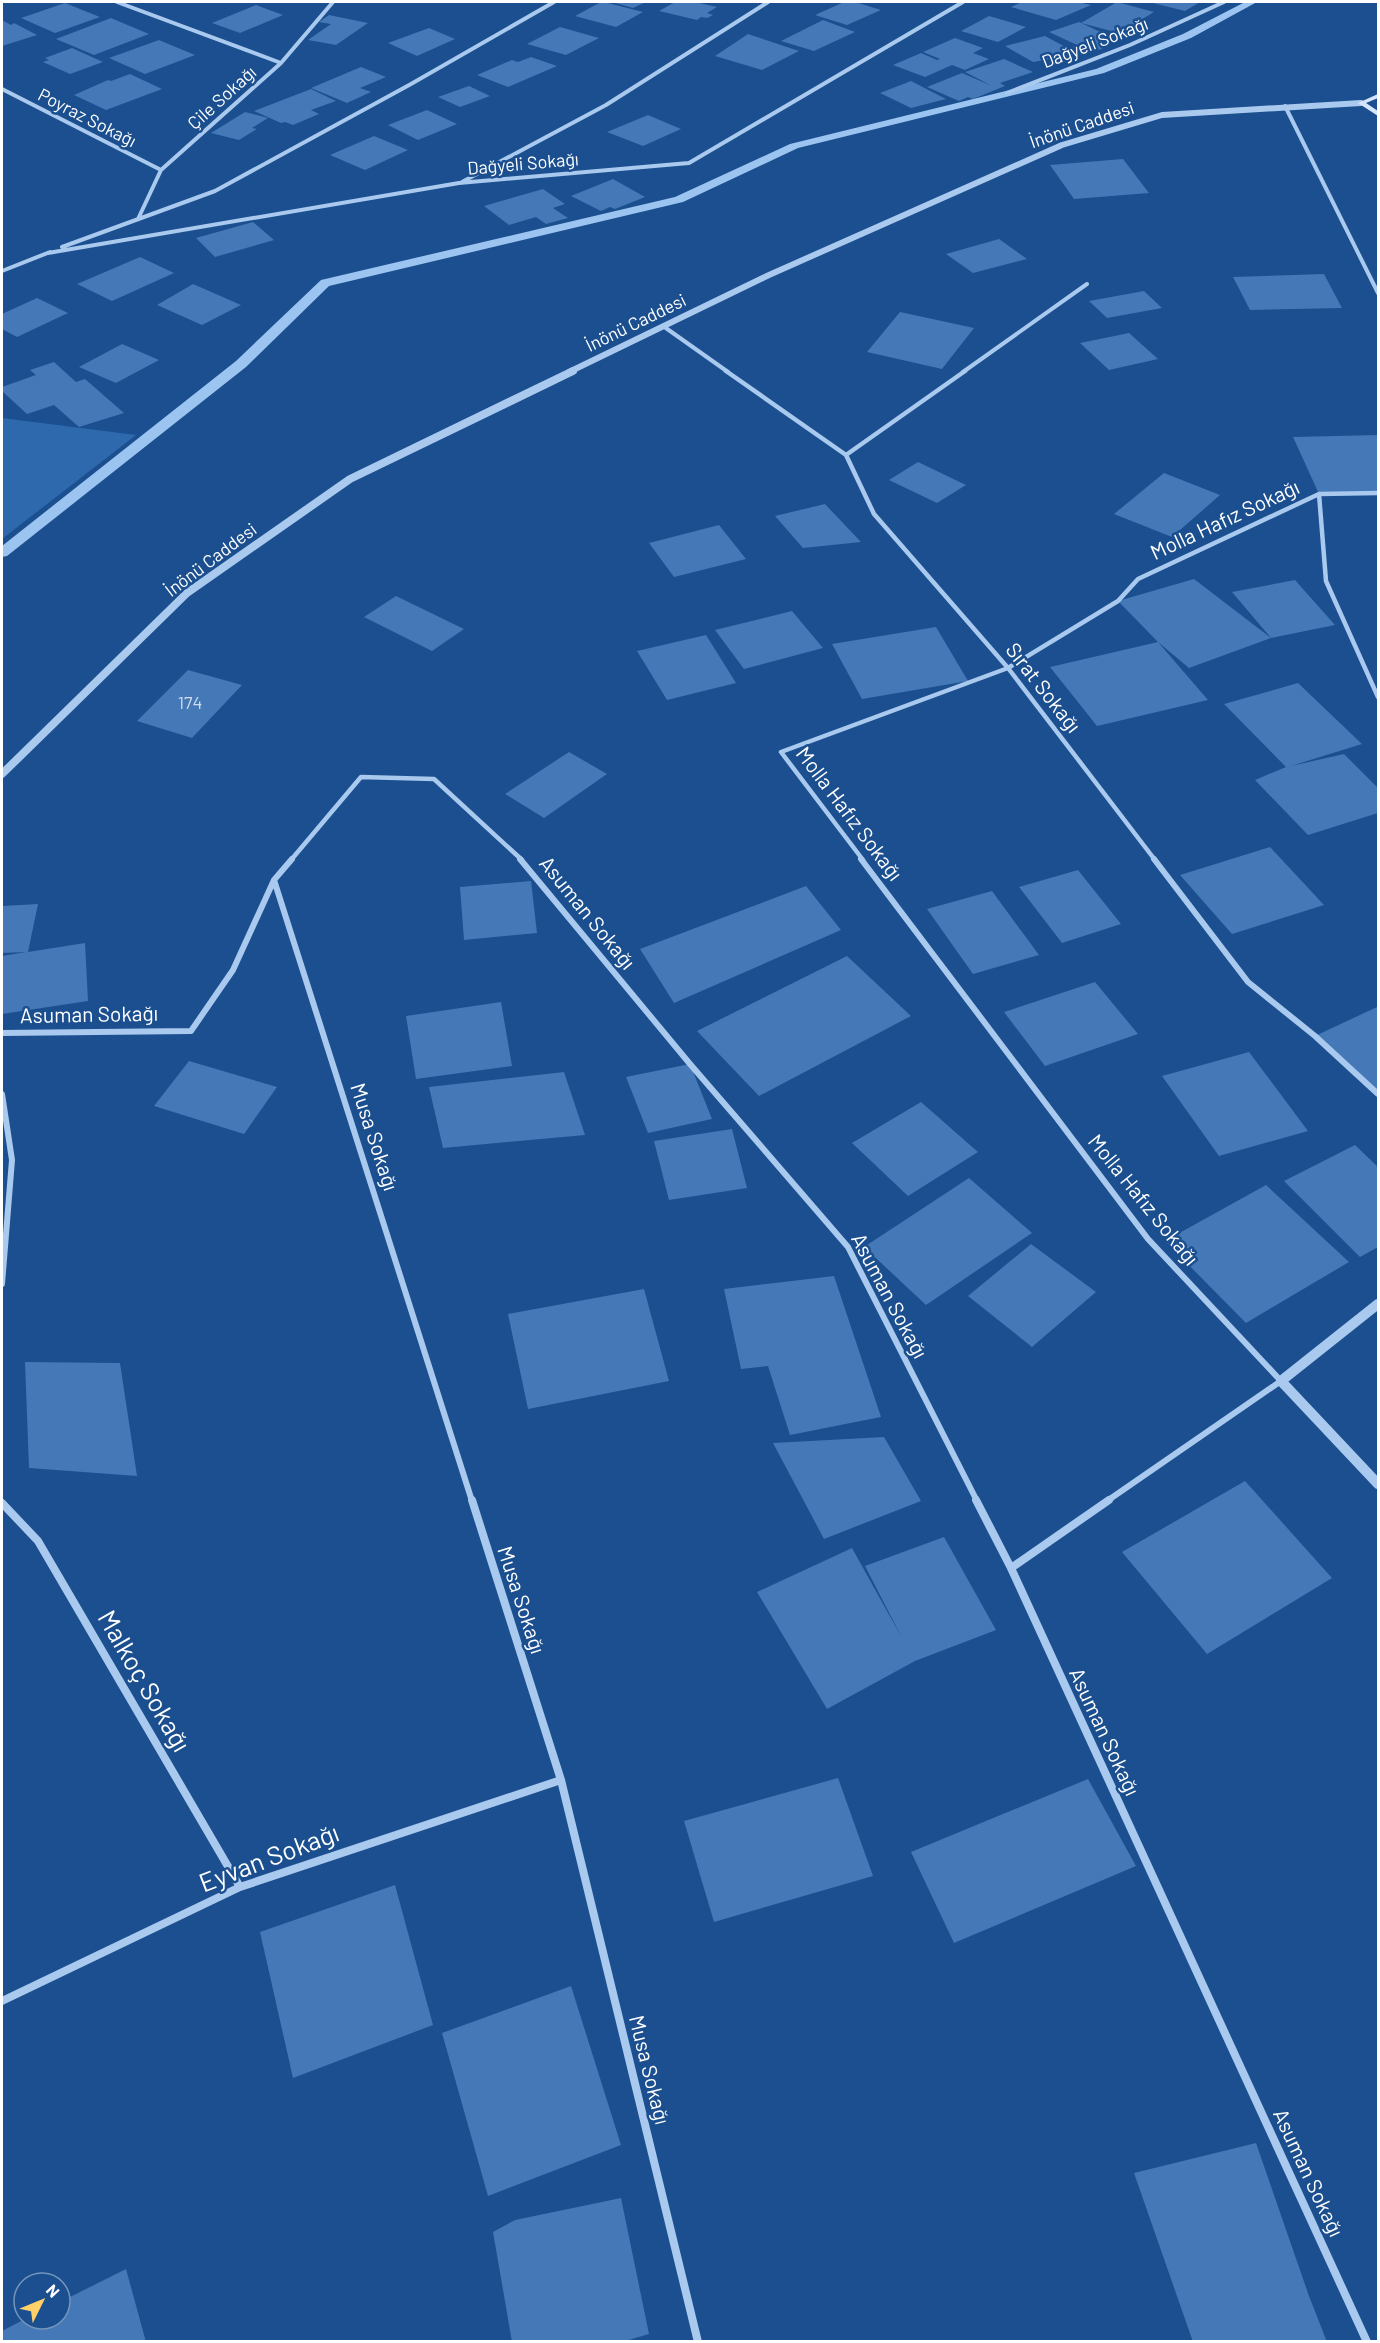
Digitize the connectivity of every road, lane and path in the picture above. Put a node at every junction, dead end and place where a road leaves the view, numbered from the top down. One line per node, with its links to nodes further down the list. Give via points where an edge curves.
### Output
1 (117, 2): 7 (street)
2 (333, 2): 7 (street, Çile Sokağı)
3 (554, 2): 16 (street, via 215,191)
4 (768, 2): 15 (street, via 606,105)
5 (963, 2): 15 (street, Dağyeli Sokağı, via 689,163)
6 (1224, 2): 9 (street, Dağyeli Sokağı, via 1130,45)
7 (281, 63): 14 (street, Çile Sokağı)
8 (2, 89): 14 (street, Poyraz Sokağı)
9 (1008, 93)
10 (1378, 96): 11 (main road, İnönü Caddesi)
11 (1361, 103): 12 (street, İnönü Caddesi); 13 (main road)
12 (1285, 105): 20 (street); 21 (street, İnönü Caddesi, via 1162,115 1062,145 769,274)
13 (1378, 114)
14 (161, 170): 16 (street, Çile Sokağı)
15 (459, 183): 17 (street, Dağyeli Sokağı)
16 (138, 219): 17 (street)
17 (48, 253): 18 (street)
18 (2, 271)
19 (1087, 285): 22 (street)
20 (1378, 293)
21 (663, 326): 22 (street, Sırat Sokağı); 27 (street, İnönü Caddesi, via 350,479 187,593)
22 (846, 455): 25 (street, Sırat Sokağı, via 874,514)
23 (1378, 493): 24 (street, Molla Hafız Sokağı)
24 (1318, 494): 25 (street, Molla Hafız Sokağı, via 1138,579 1118,601); 26 (street, via 1326,581)
25 (1008, 668): 31 (street, Sırat Sokağı, via 1248,982); 34 (street, Molla Hafız Sokağı, via 781,752 1148,1239)
26 (1378, 697)
27 (2, 774)
28 (274, 880): 29 (street, Asuman Sokağı, via 233,970 191,1031); 37 (street, Asuman Sokağı, via 360,777 434,780 524,862 690,1064 848,1247); 38 (street, Musa Sokağı)
29 (2, 1033)
30 (2, 1094): 32 (street, via 12,1160)
31 (1378, 1094)
32 (2, 1284)
33 (1378, 1304): 34 (street)
34 (1281, 1381): 35 (street); 37 (street)
35 (1378, 1484)
36 (2, 1503): 39 (street, Malkoç Sokağı, via 38,1541)
37 (1011, 1568): 42 (street, Asuman Sokağı)
38 (561, 1780): 39 (street, Eyvan Sokağı); 41 (street, Musa Sokağı)
39 (240, 1887): 40 (street, Eyvan Sokağı)
40 (2, 2001)
41 (698, 2342)
42 (1367, 2342)

